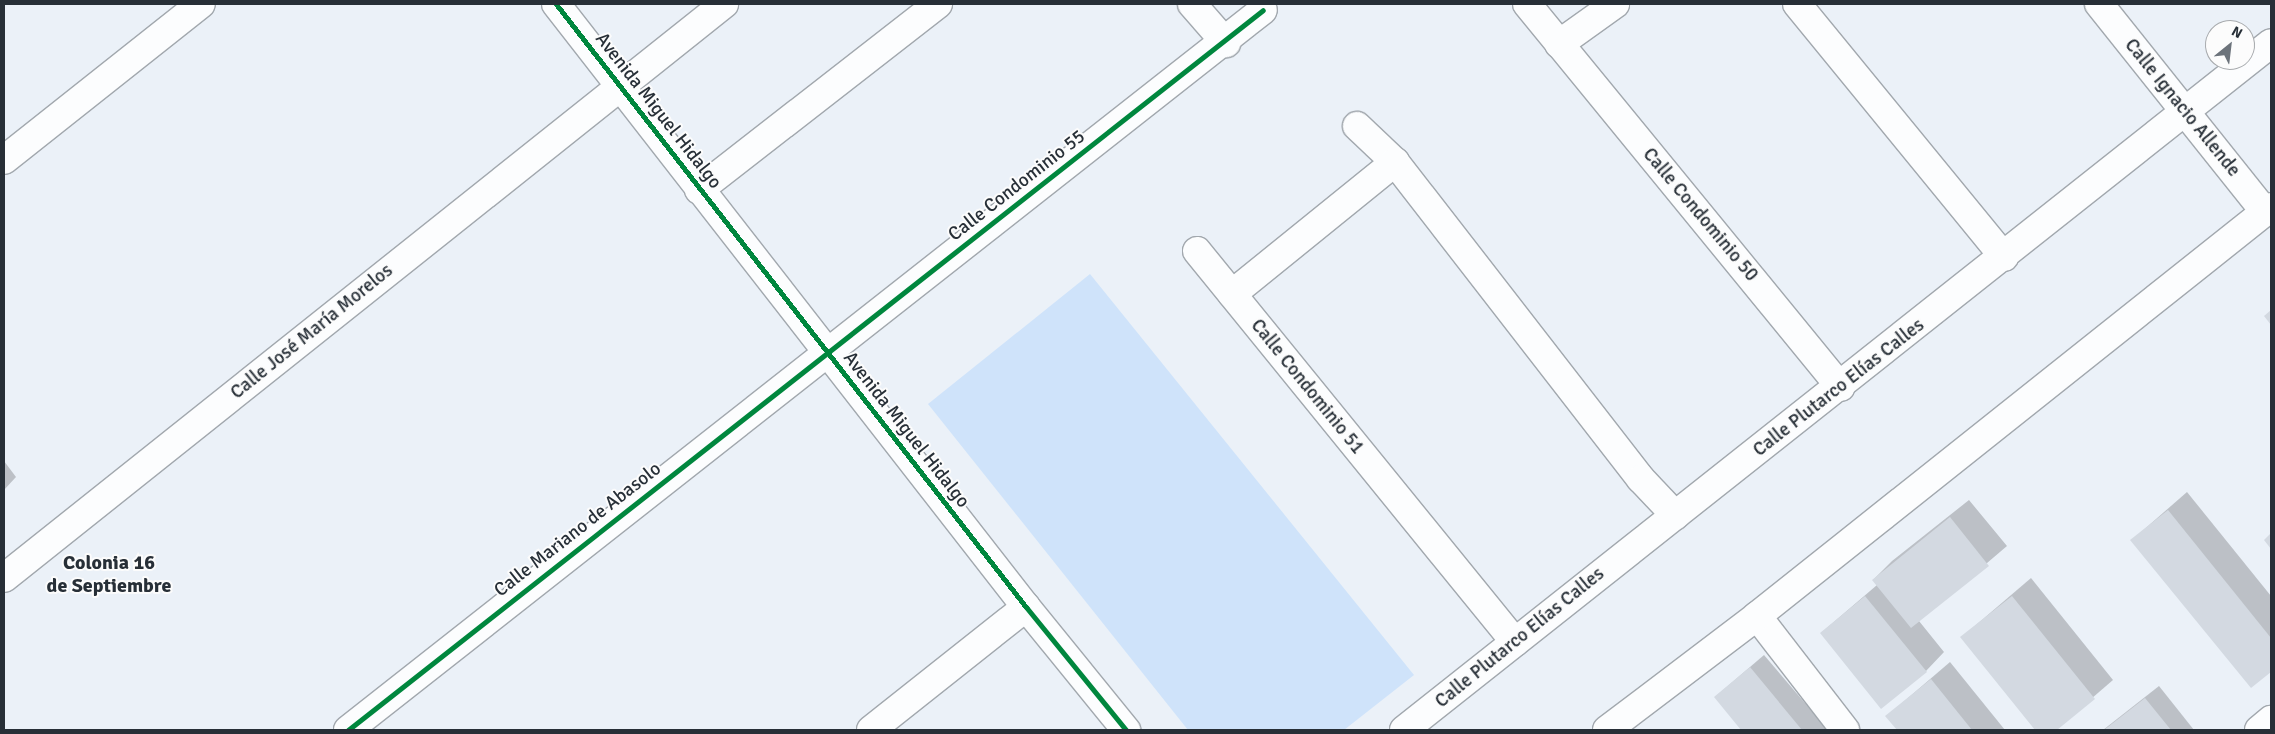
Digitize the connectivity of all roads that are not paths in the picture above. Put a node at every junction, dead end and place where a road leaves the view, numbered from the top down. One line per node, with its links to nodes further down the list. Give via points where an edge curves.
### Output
1 (201, 4): 17 (street)
2 (556, 4): 14 (street, Avenida Miguel Hidalgo)
3 (724, 4): 14 (street, Calle José María Morelos)
4 (938, 4): 19 (street)
5 (1192, 4): 11 (street)
6 (1527, 4): 13 (street, Calle Condominio 50)
7 (1615, 4): 13 (street)
8 (1797, 4): 22 (street)
9 (2099, 4): 15 (street, Calle Ignacio Allende)
10 (1263, 10): 11 (street, Calle Condominio 55)
11 (1226, 43): 24 (street, Calle Condominio 55)
12 (2271, 43): 15 (street, Calle Plutarco Elías Calles)
13 (1559, 44): 25 (street, Calle Condominio 50)
14 (621, 86): 19 (street, Avenida Miguel Hidalgo); 27 (street, Calle José María Morelos)
15 (2186, 113): 20 (street, Calle Ignacio Allende); 22 (street, Calle Plutarco Elías Calles)
16 (1357, 126): 18 (street)
17 (4, 160)
18 (1395, 162): 23 (street); 26 (street, via 1641,479)
19 (700, 190): 24 (street, Avenida Miguel Hidalgo)
20 (2268, 209): 29 (street)
21 (1197, 251): 23 (street, Calle Condominio 51)
22 (2004, 257): 25 (street, Calle Plutarco Elías Calles)
23 (1232, 294): 30 (street, Calle Condominio 51)
24 (827, 353): 28 (street, Avenida Miguel Hidalgo); 32 (street, Calle Mariano de Abasolo)
25 (1841, 387): 26 (street, Calle Plutarco Elías Calles)
26 (1675, 515): 30 (street, Calle Plutarco Elías Calles)
27 (4, 578)
28 (1026, 607): 33 (street); 34 (street, Avenida Miguel Hidalgo)
29 (1757, 616): 36 (street); 37 (street)
30 (1515, 642): 35 (street, Calle Plutarco Elías Calles)
31 (2271, 720): 38 (street)
32 (348, 730)
33 (871, 730)
34 (1126, 730)
35 (1404, 730)
36 (1607, 730)
37 (1845, 730)
38 (2258, 730)

